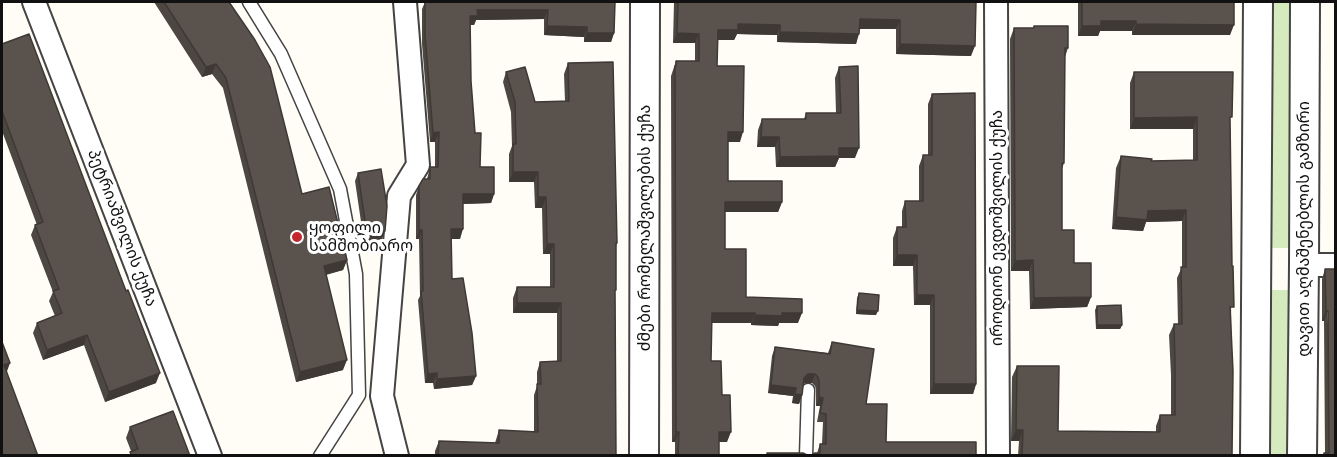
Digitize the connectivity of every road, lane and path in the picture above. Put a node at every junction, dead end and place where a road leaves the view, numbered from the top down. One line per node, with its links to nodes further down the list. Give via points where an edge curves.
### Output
1 (34, 2): 11 (street, პეტრიაშვილის ქუჩა)
2 (249, 2): 12 (lane, via 281,54 340,189 356,274 359,395)
3 (405, 2): 13 (street, via 418,165 399,196 382,396)
4 (645, 2): 14 (street, ძმები რომელაშვილების ქუჩა)
5 (996, 2): 16 (street, იროდიონ ევდოშვილის ქუჩა)
6 (1258, 2): 17 (street)
7 (1305, 2): 8 (street, დავით აღმაშენებლის გამზირი)
8 (1304, 265): 9 (street); 18 (street, დავით აღმაშენებლის გამზირი)
9 (1335, 265)
10 (808, 390): 15 (lane)
11 (210, 456)
12 (320, 456)
13 (397, 456)
14 (644, 456)
15 (807, 456)
16 (998, 456)
17 (1255, 456)
18 (1302, 456)

